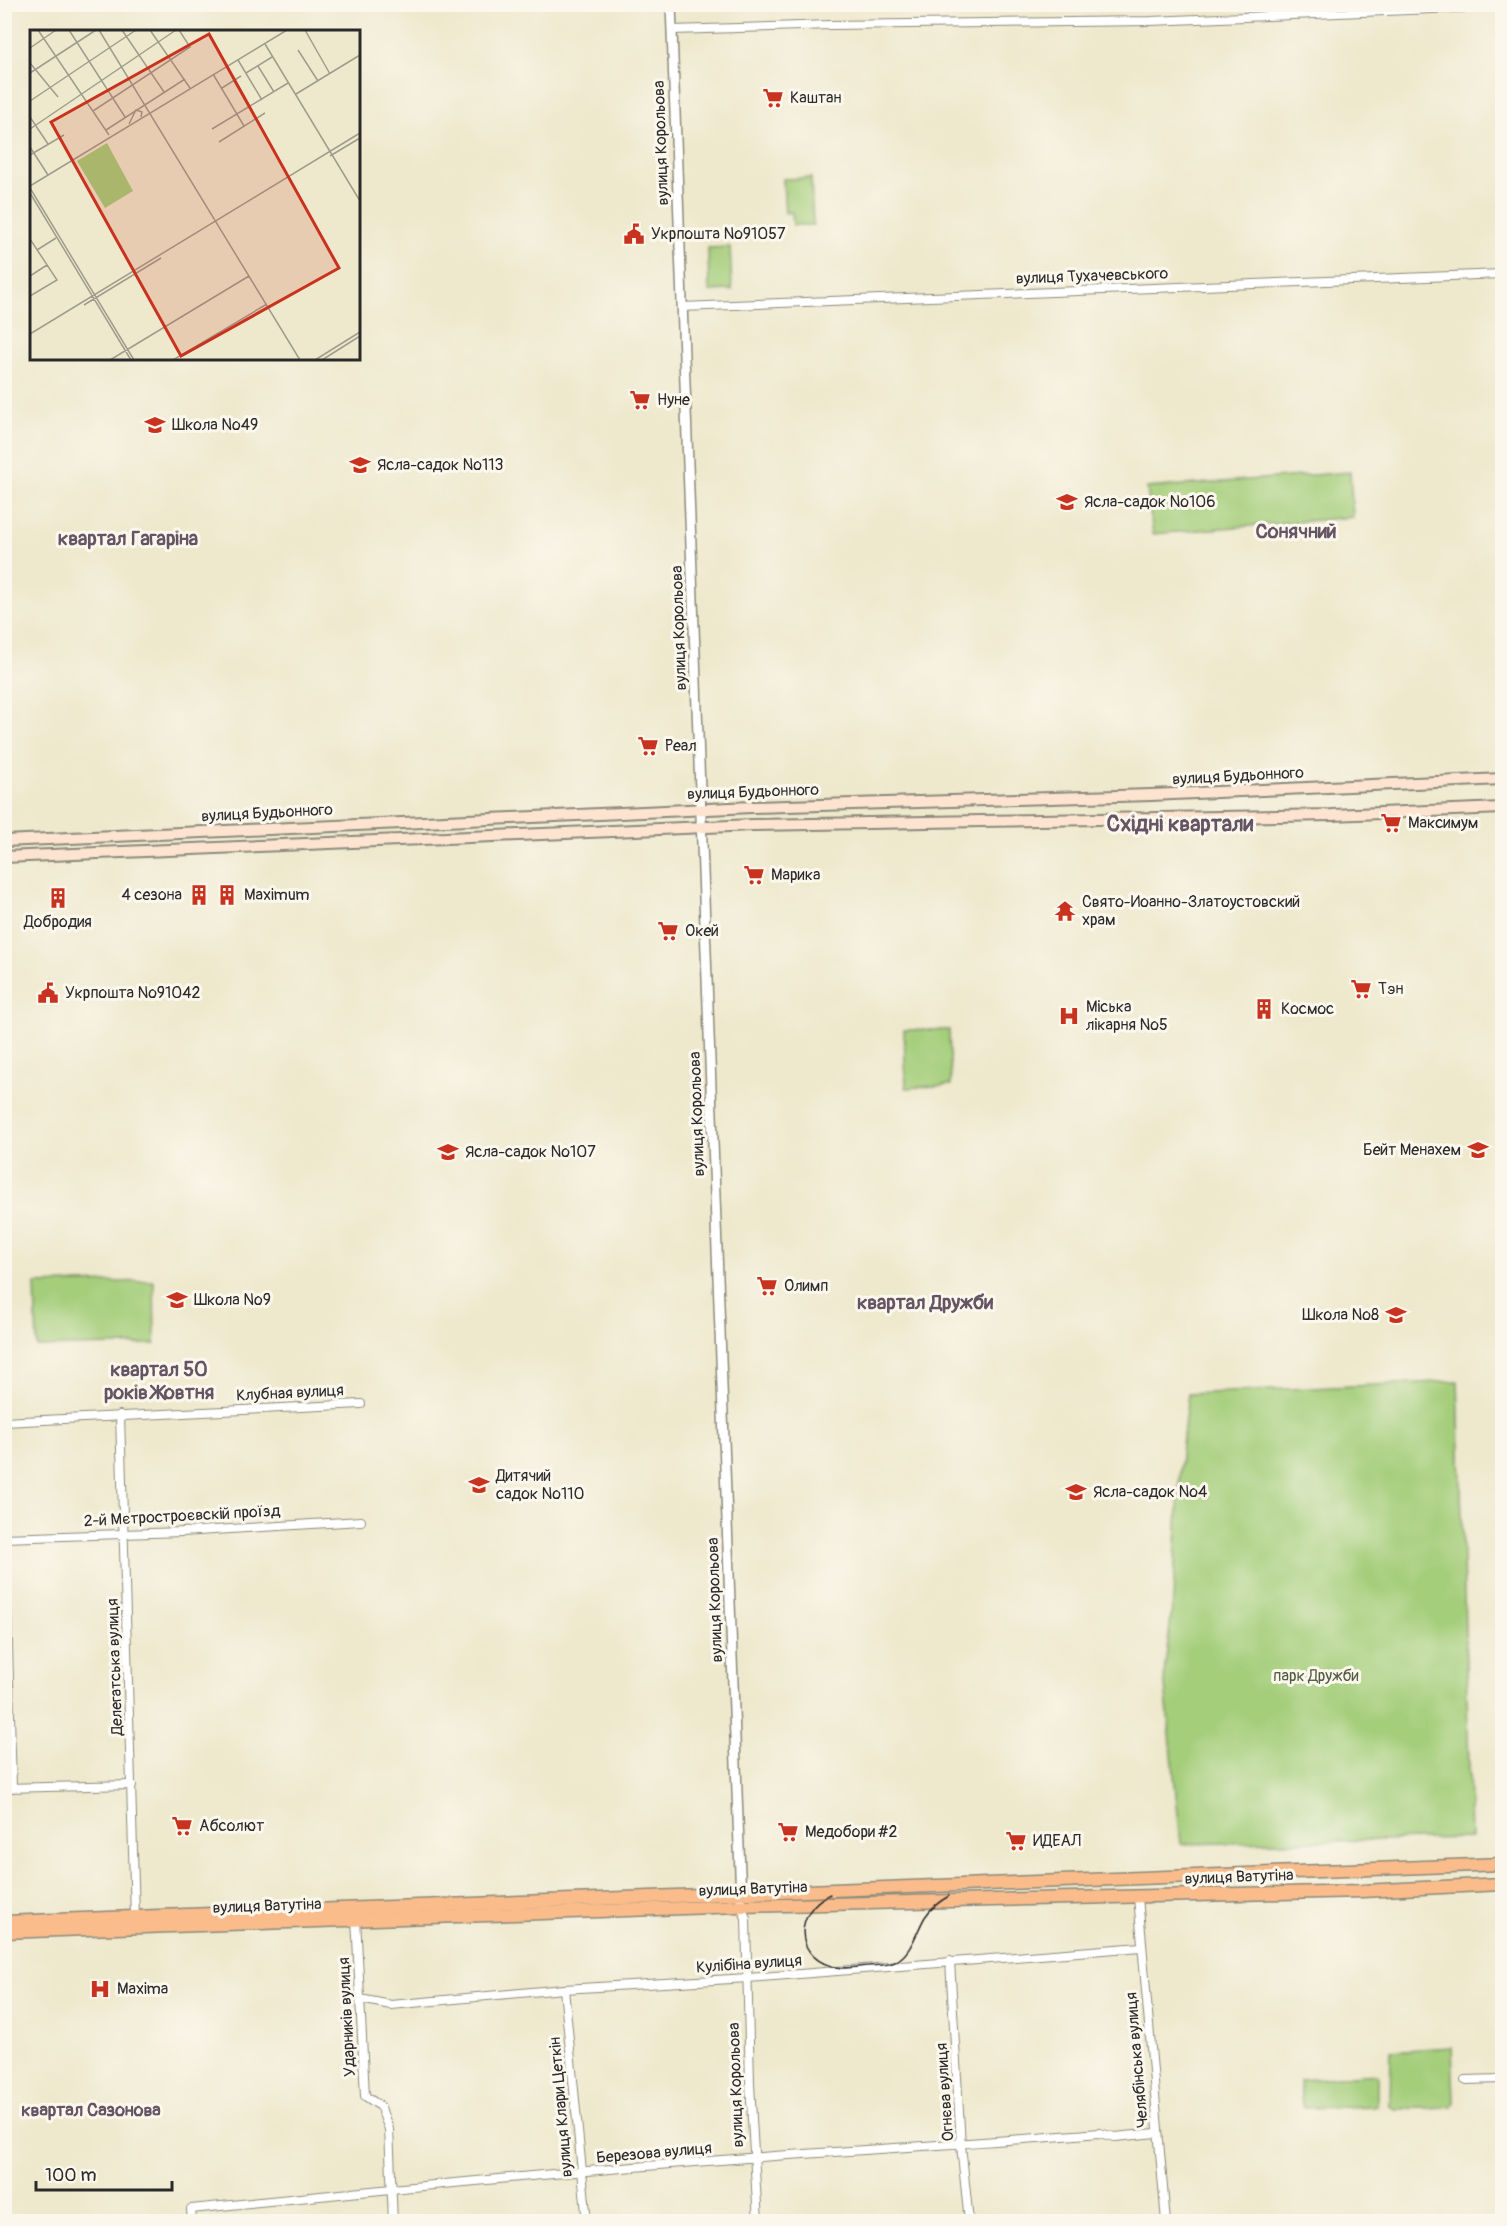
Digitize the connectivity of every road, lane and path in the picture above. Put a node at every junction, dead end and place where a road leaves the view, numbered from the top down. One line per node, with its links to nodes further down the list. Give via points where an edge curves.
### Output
1 (671, 4): 3 (street, вулиця Корольова)
2 (1503, 6): 3 (street, via 1151,21)
3 (672, 30): 5 (street, вулиця Корольова)
4 (1503, 274): 5 (street, вулиця Тухачевського)
5 (682, 307): 8 (street, вулиця Корольова)
6 (1503, 779): 8 (main road, вулиця Будьонного)
7 (1503, 808): 9 (main road, вулиця Будьонного)
8 (701, 809): 9 (street, вулиця Корольова); 10 (main road, вулиця Будьонного)
9 (701, 828): 11 (main road, вулиця Будьонного); 23 (street, вулиця Корольова)
10 (4, 841)
11 (4, 857)
12 (361, 1404): 13 (street, Клубная вулиця)
13 (120, 1415): 14 (street, Клубная вулиця); 16 (street, Делегатська вулиця)
14 (4, 1422)
15 (361, 1521): 16 (street, 2-й Мєтростроєвскій проїзд)
16 (124, 1533): 17 (street, 2-й Мєтростроєвскій проїзд); 18 (street, Делегатська вулиця)
17 (5, 1538): 19 (street)
18 (132, 1785): 19 (street); 25 (street, Делегатська вулиця)
19 (8, 1788)
20 (1503, 1864): 23 (main road, вулиця Ватутіна)
21 (1503, 1884): 22 (main road, вулиця Ватутіна)
22 (1138, 1897): 23 (main road, вулиця Ватутіна); 28 (street, Челябінська вулиця)
23 (741, 1899): 24 (main road, вулиця Ватутіна); 30 (street, вулиця Корольова, via 746,1918)
24 (356, 1914): 25 (main road, вулиця Ватутіна); 27 (main road, вулиця Ватутіна); 32 (street, Ударників вулиця)
25 (135, 1917): 26 (main road, вулиця Ватутіна)
26 (4, 1922)
27 (4, 1932)
28 (1141, 1947): 29 (street, Кулібіна вулиця); 35 (street, Челябінська вулиця)
29 (950, 1961): 30 (street, Кулібіна вулиця); 36 (street, Огнєва вулиця)
30 (748, 1978): 31 (street, Кулібіна вулиця); 37 (street, вулиця Корольова)
31 (564, 1989): 32 (street, Кулібіна вулиця, via 391,2005); 38 (street, вулиця Клари Цеткін)
32 (360, 1999): 39 (street, Ударників вулиця, via 365,2096 380,2106 389,2129)
33 (1503, 2079): 34 (street)
34 (1465, 2080)
35 (1156, 2133): 36 (street, Березова вулиця, via 1114,2137 1099,2133); 45 (street, Челябінська вулиця)
36 (962, 2145): 37 (street, Березова вулиця); 44 (street, Огнєва вулиця)
37 (754, 2158): 38 (street, Березова вулиця); 43 (street, вулиця Корольова)
38 (581, 2172): 39 (street, Березова вулиця); 42 (street, вулиця Клари Цеткін)
39 (390, 2189): 40 (street, Березова вулиця, via 191,2209); 41 (street, Ударників вулиця)
40 (192, 2222)
41 (393, 2222)
42 (587, 2222)
43 (758, 2222)
44 (969, 2222)
45 (1166, 2222)

